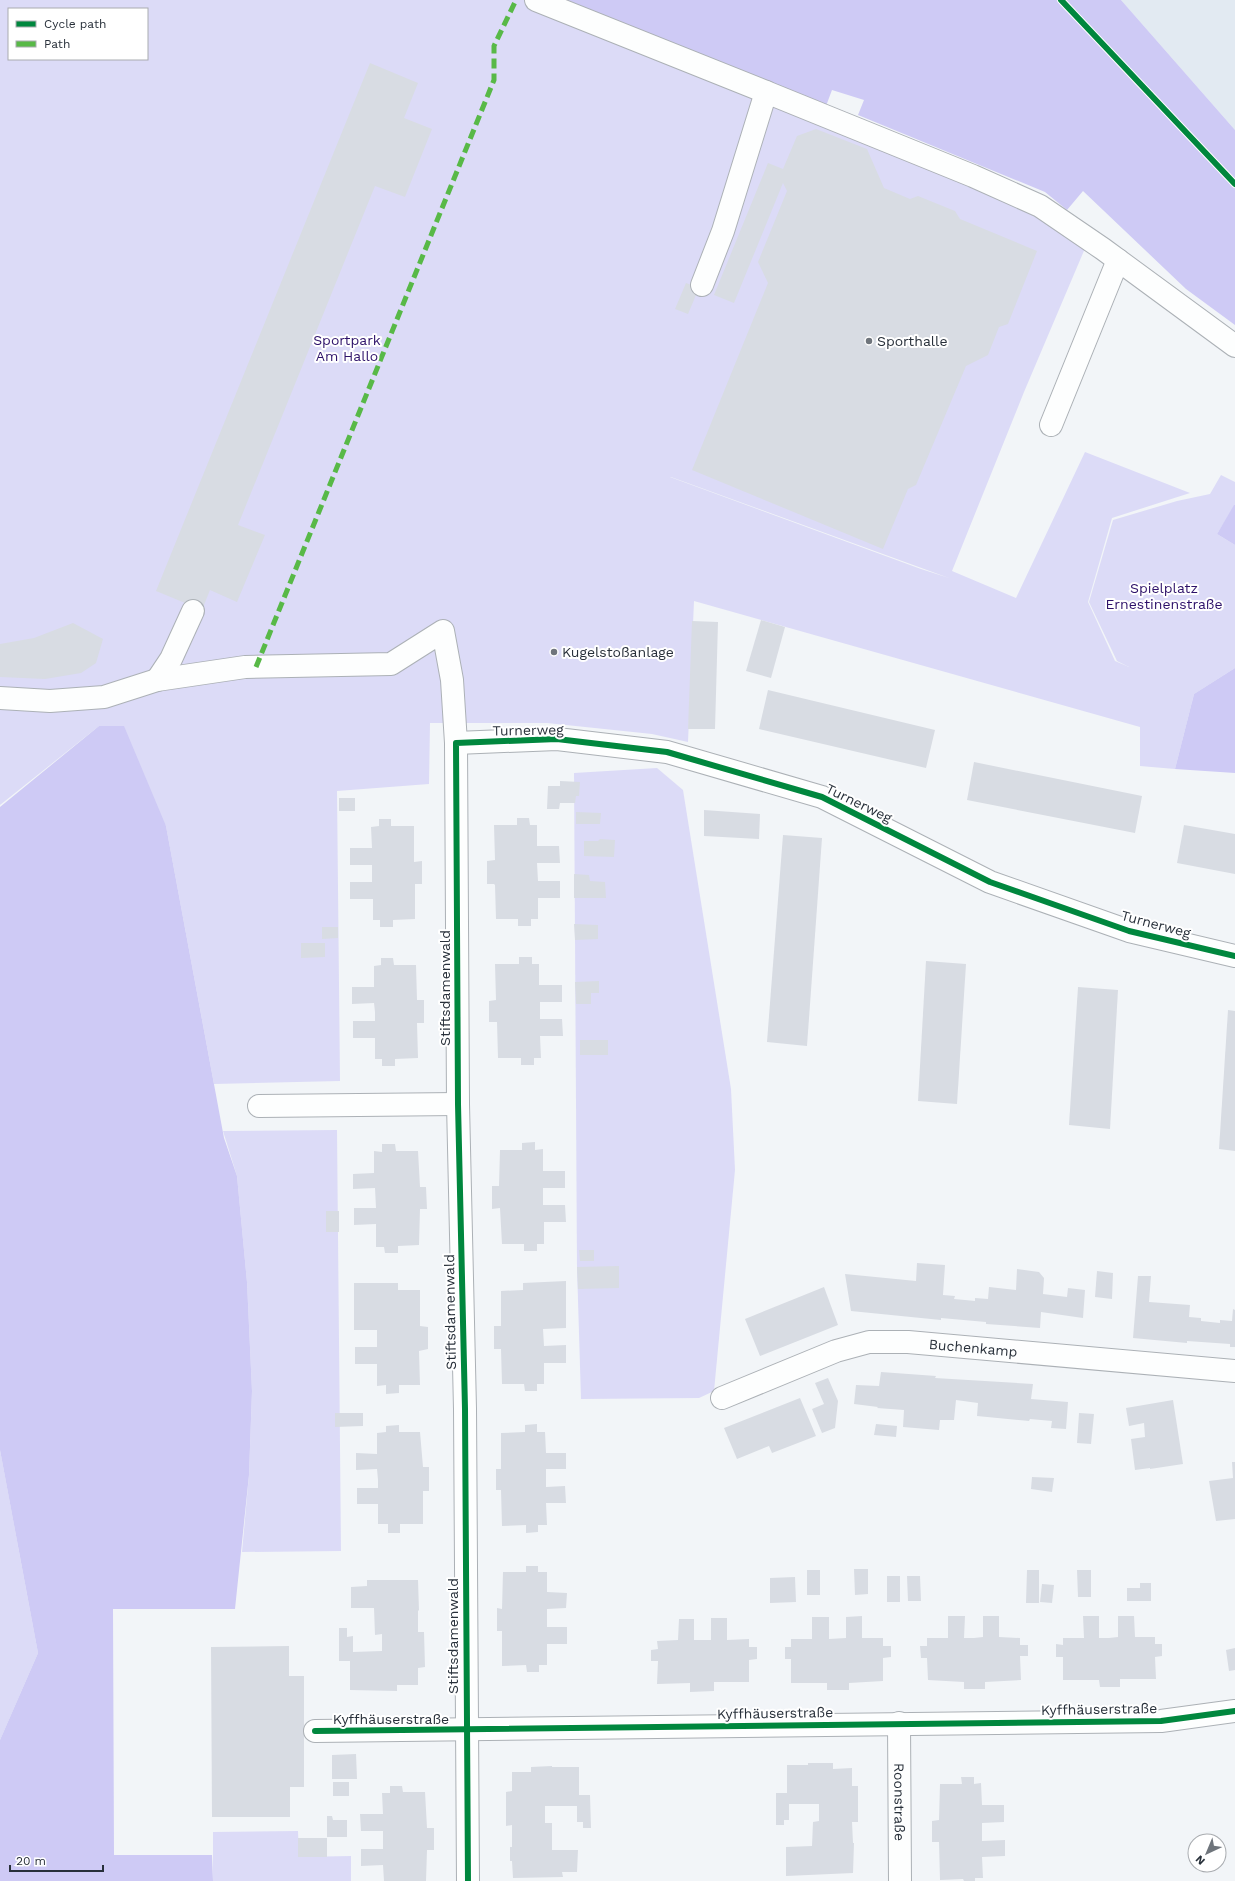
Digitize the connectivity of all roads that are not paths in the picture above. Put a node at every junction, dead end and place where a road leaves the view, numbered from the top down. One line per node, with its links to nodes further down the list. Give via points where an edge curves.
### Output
1 (536, 0): 2 (street)
2 (766, 92): 3 (street, via 1040,206); 4 (street, via 723,231)
3 (1118, 260): 5 (street); 6 (street)
4 (702, 285)
5 (1235, 346)
6 (1051, 425)
7 (193, 611): 8 (street, via 171,659)
8 (157, 680): 9 (street, via 104,697 50,702); 10 (street, Stiftsdamenwald, via 246,667 391,664 443,631 452,680)
9 (0, 698)
10 (456, 743): 11 (street, Turnerweg, via 557,740 667,752 822,797 990,882 1129,931); 12 (street, Stiftsdamenwald)
11 (1235, 956)
12 (458, 1104): 13 (street); 18 (street, Stiftsdamenwald, via 465,1409)
13 (259, 1106)
14 (1235, 1371): 15 (street, Buchenkamp, via 908,1342 869,1342 836,1351)
15 (722, 1398)
16 (1235, 1711): 17 (street, Kyffhäuserstraße, via 1161,1721)
17 (899, 1723): 18 (street, Kyffhäuserstraße); 21 (street, Roonstraße)
18 (466, 1730): 19 (street, Kyffhäuserstraße); 20 (street, Stiftsdamenwald)
19 (315, 1731)
20 (468, 1881)
21 (900, 1881)

